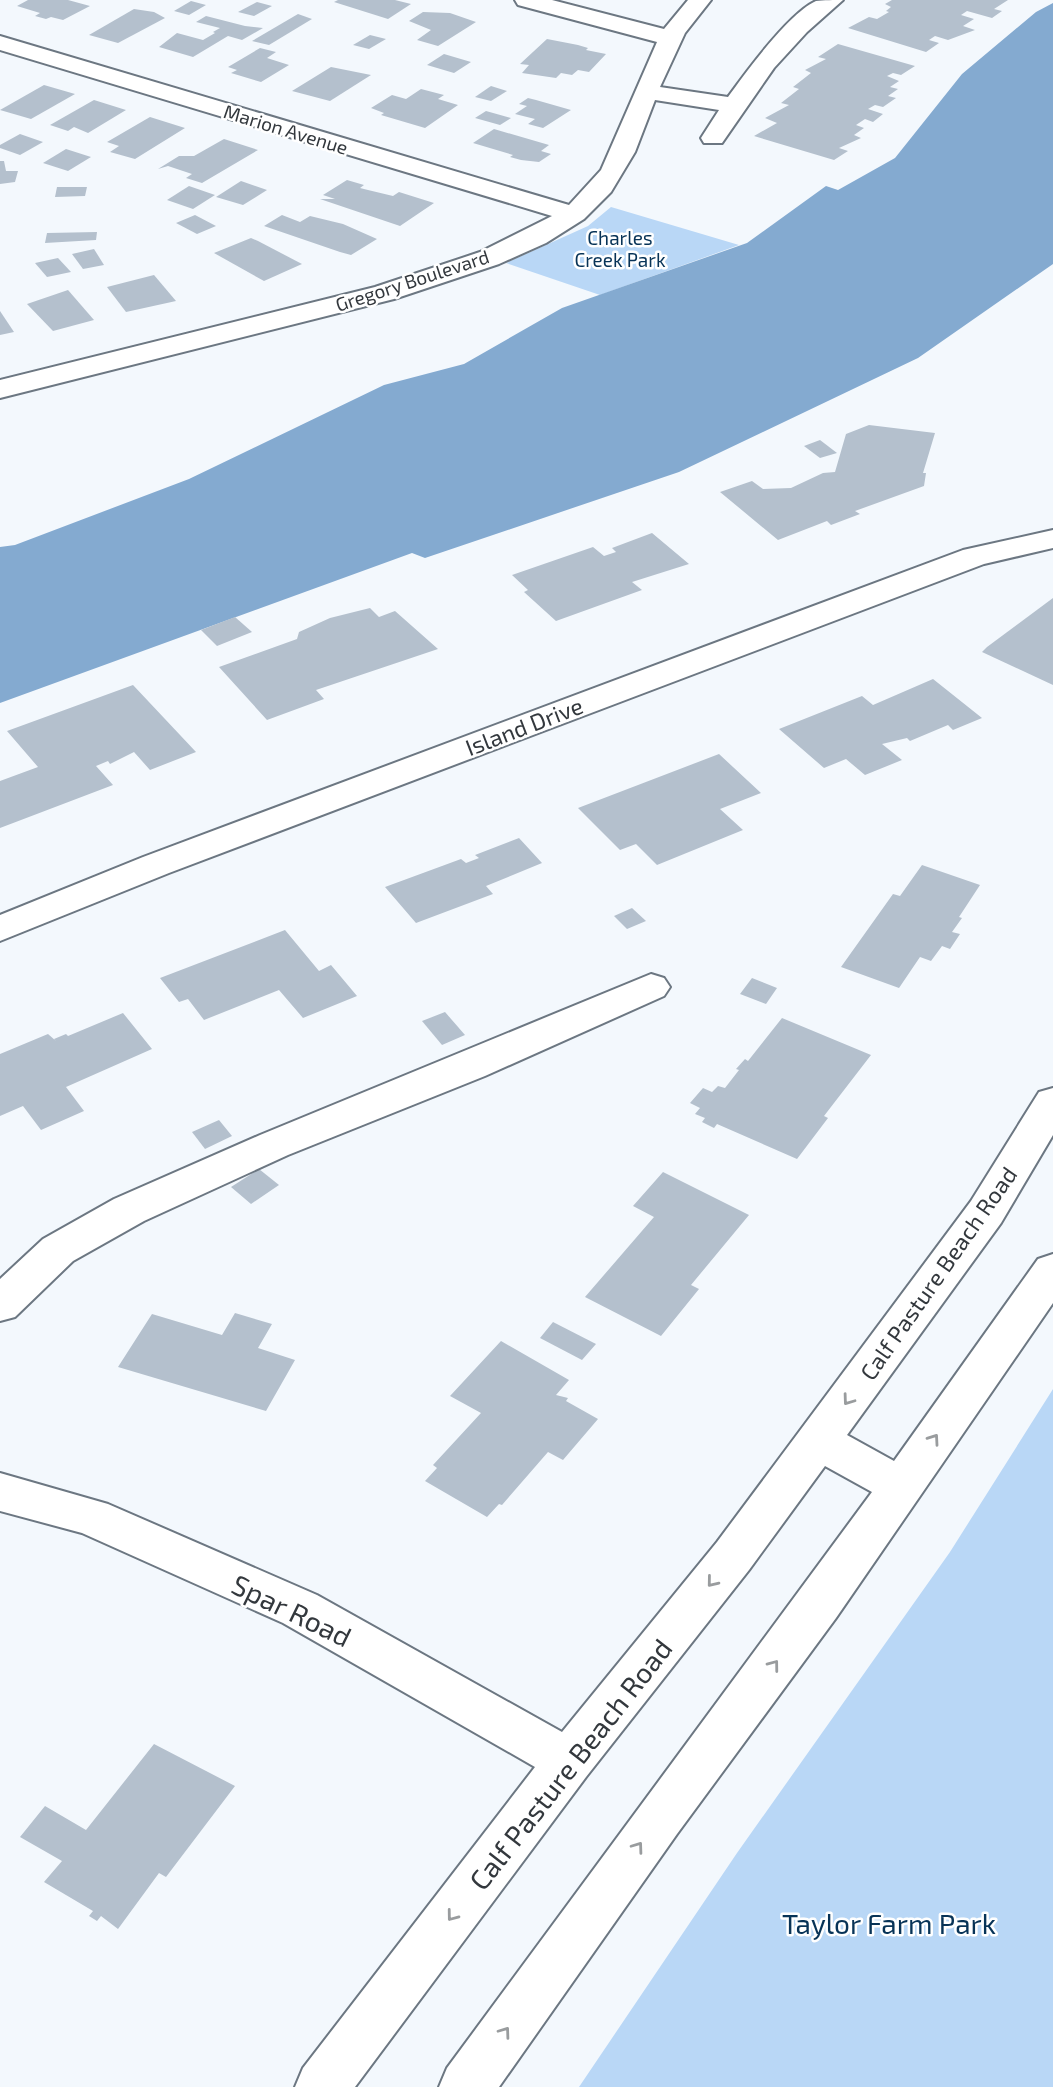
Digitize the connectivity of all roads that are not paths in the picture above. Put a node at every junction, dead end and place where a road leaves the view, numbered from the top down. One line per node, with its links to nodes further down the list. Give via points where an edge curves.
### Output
1 (526, 0): 4 (street)
2 (700, 0): 4 (street, Gregory Boulevard)
3 (832, 0): 7 (street, via 814,12)
4 (670, 38): 6 (street, Gregory Boulevard)
5 (0, 43): 9 (street, Marion Avenue)
6 (647, 92): 7 (street); 9 (street, Gregory Boulevard, via 619,159 601,188)
7 (733, 105): 8 (street)
8 (713, 138)
9 (572, 214): 10 (street, Gregory Boulevard, via 472,264 388,291)
10 (0, 390)
11 (1053, 539): 12 (street, Island Drive, via 974,557 156,865)
12 (0, 929)
13 (651, 987): 16 (street, via 129,1210 58,1250)
14 (1053, 1102): 17 (street, Calf Pasture Beach Road, one-way to 17, via 986,1212)
15 (1053, 1270): 18 (street, one-way to 15)
16 (0, 1305)
17 (818, 1440): 18 (street); 20 (street, Calf Pasture Beach Road, one-way to 20, via 733,1556)
18 (901, 1487): 22 (street, one-way to 18)
19 (0, 1492): 20 (street, Spar Road, via 92,1517 300,1609)
20 (569, 1761): 21 (street, Calf Pasture Beach Road, one-way to 21)
21 (322, 2087)
22 (466, 2087)

